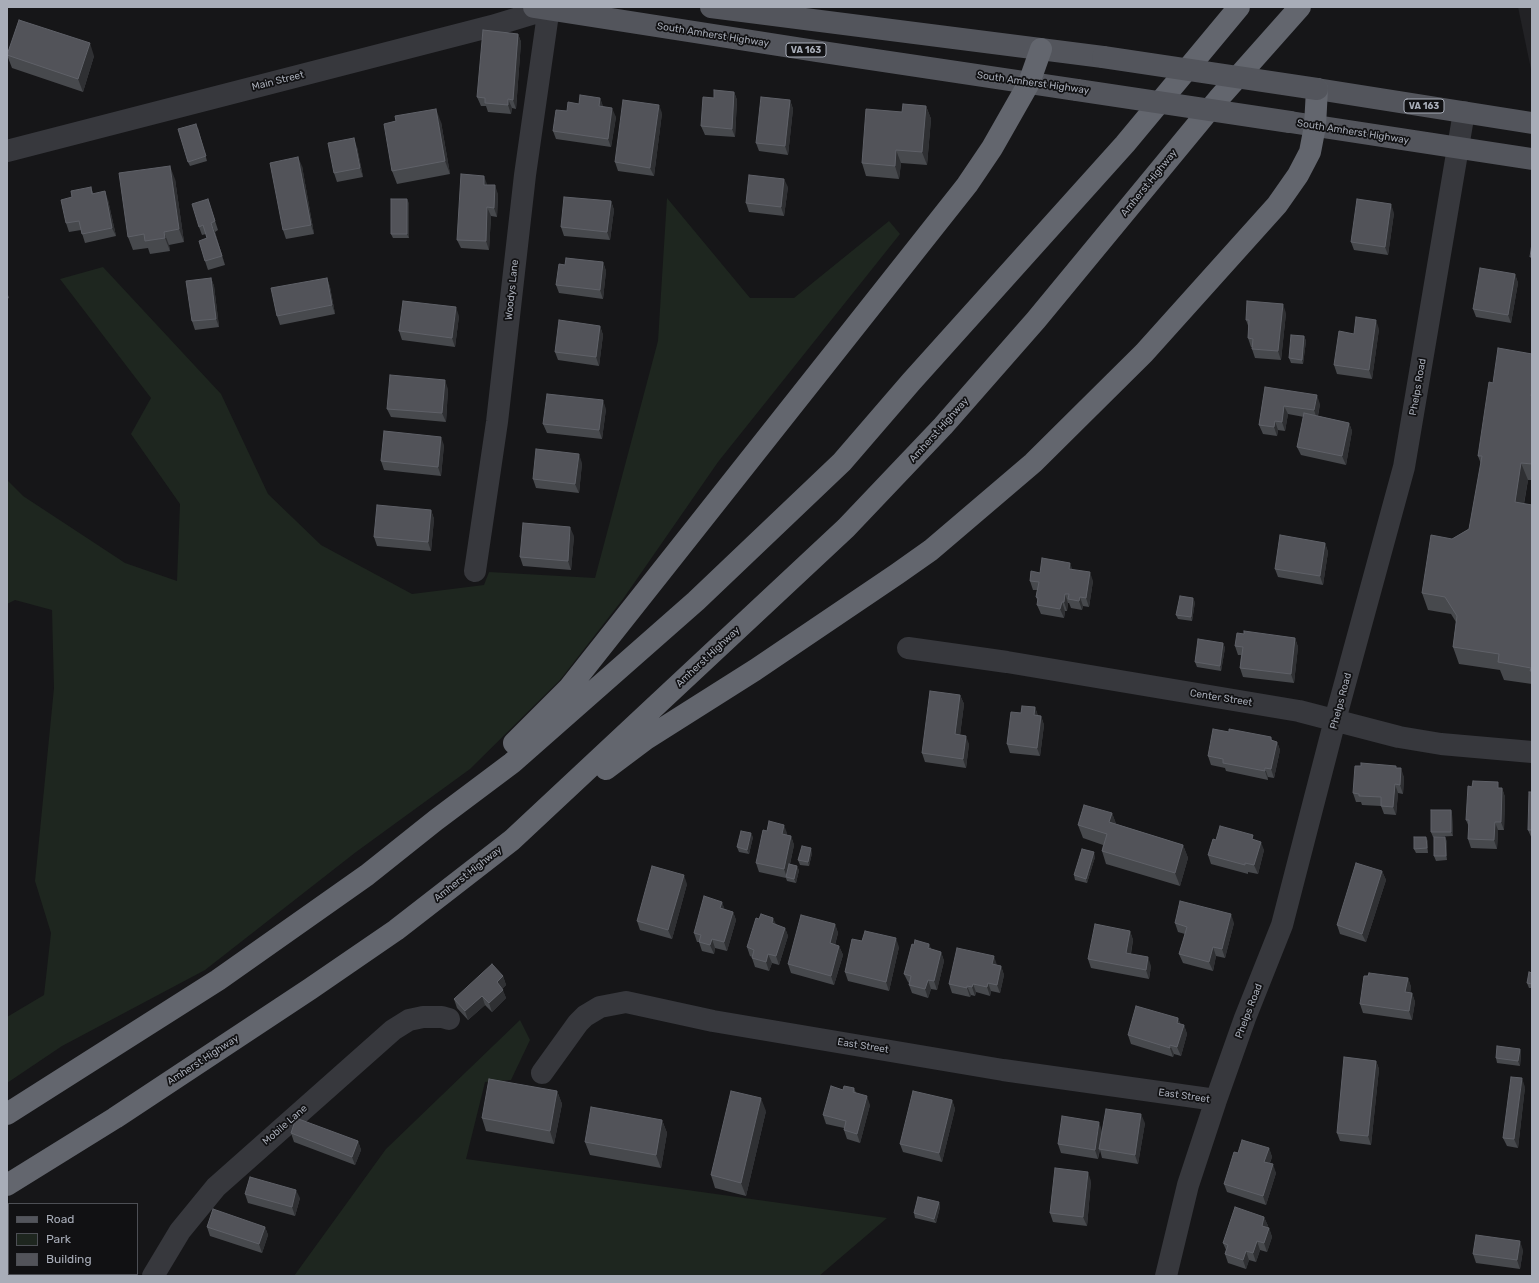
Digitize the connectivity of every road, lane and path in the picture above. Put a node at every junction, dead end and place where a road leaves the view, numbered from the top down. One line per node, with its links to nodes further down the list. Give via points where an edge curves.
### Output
1 (711, 7): 5 (main road, VA 163)
2 (1239, 7): 18 (highway, via 1125,144 842,462 696,601 606,681 512,763)
3 (1300, 7): 19 (highway, Amherst Highway, via 1220,97 1036,320 943,426 846,528)
4 (544, 8): 6 (main road, South Amherst Highway / VA 163); 12 (street, Main Street, via 492,26); 14 (street, Woodys Lane, via 497,422)
5 (1041, 48): 6 (highway); 7 (main road, VA 163, bridge)
6 (1029, 83): 10 (main road, South Amherst Highway / VA 163, bridge); 18 (highway, via 992,148 967,185 569,688)
7 (1317, 89): 8 (main road, VA 163); 10 (highway)
8 (1464, 112): 9 (main road, VA 163); 11 (street, Phelps Road)
9 (1532, 123)
10 (1315, 126): 11 (main road, South Amherst Highway / VA 163); 19 (highway, via 1310,152 1277,205 1144,353 1033,464 931,550 755,670 646,739)
11 (1458, 148): 13 (main road, South Amherst Highway / VA 163); 16 (street, Phelps Road, via 1404,467)
12 (7, 150)
13 (1532, 159)
14 (475, 571)
15 (908, 648): 16 (street, Center Street, via 1299,711)
16 (1336, 720): 17 (street, Center Street, via 1399,737 1441,744); 22 (street, Phelps Road, via 1282,925)
17 (1532, 752)
18 (436, 820): 23 (highway, via 367,875 218,980)
19 (512, 840): 24 (highway, Amherst Highway, via 396,930 310,989 115,1118)
20 (449, 1019): 25 (street, Mobile Lane, via 423,1017 409,1020 393,1030 216,1187 180,1231)
21 (542, 1073): 22 (street, East Street, via 585,1016 600,1007 626,1002 713,1022 1003,1070)
22 (1216, 1100): 26 (street, Phelps Road, via 1188,1185)
23 (7, 1114)
24 (7, 1184)
25 (153, 1276)
26 (1166, 1276)

